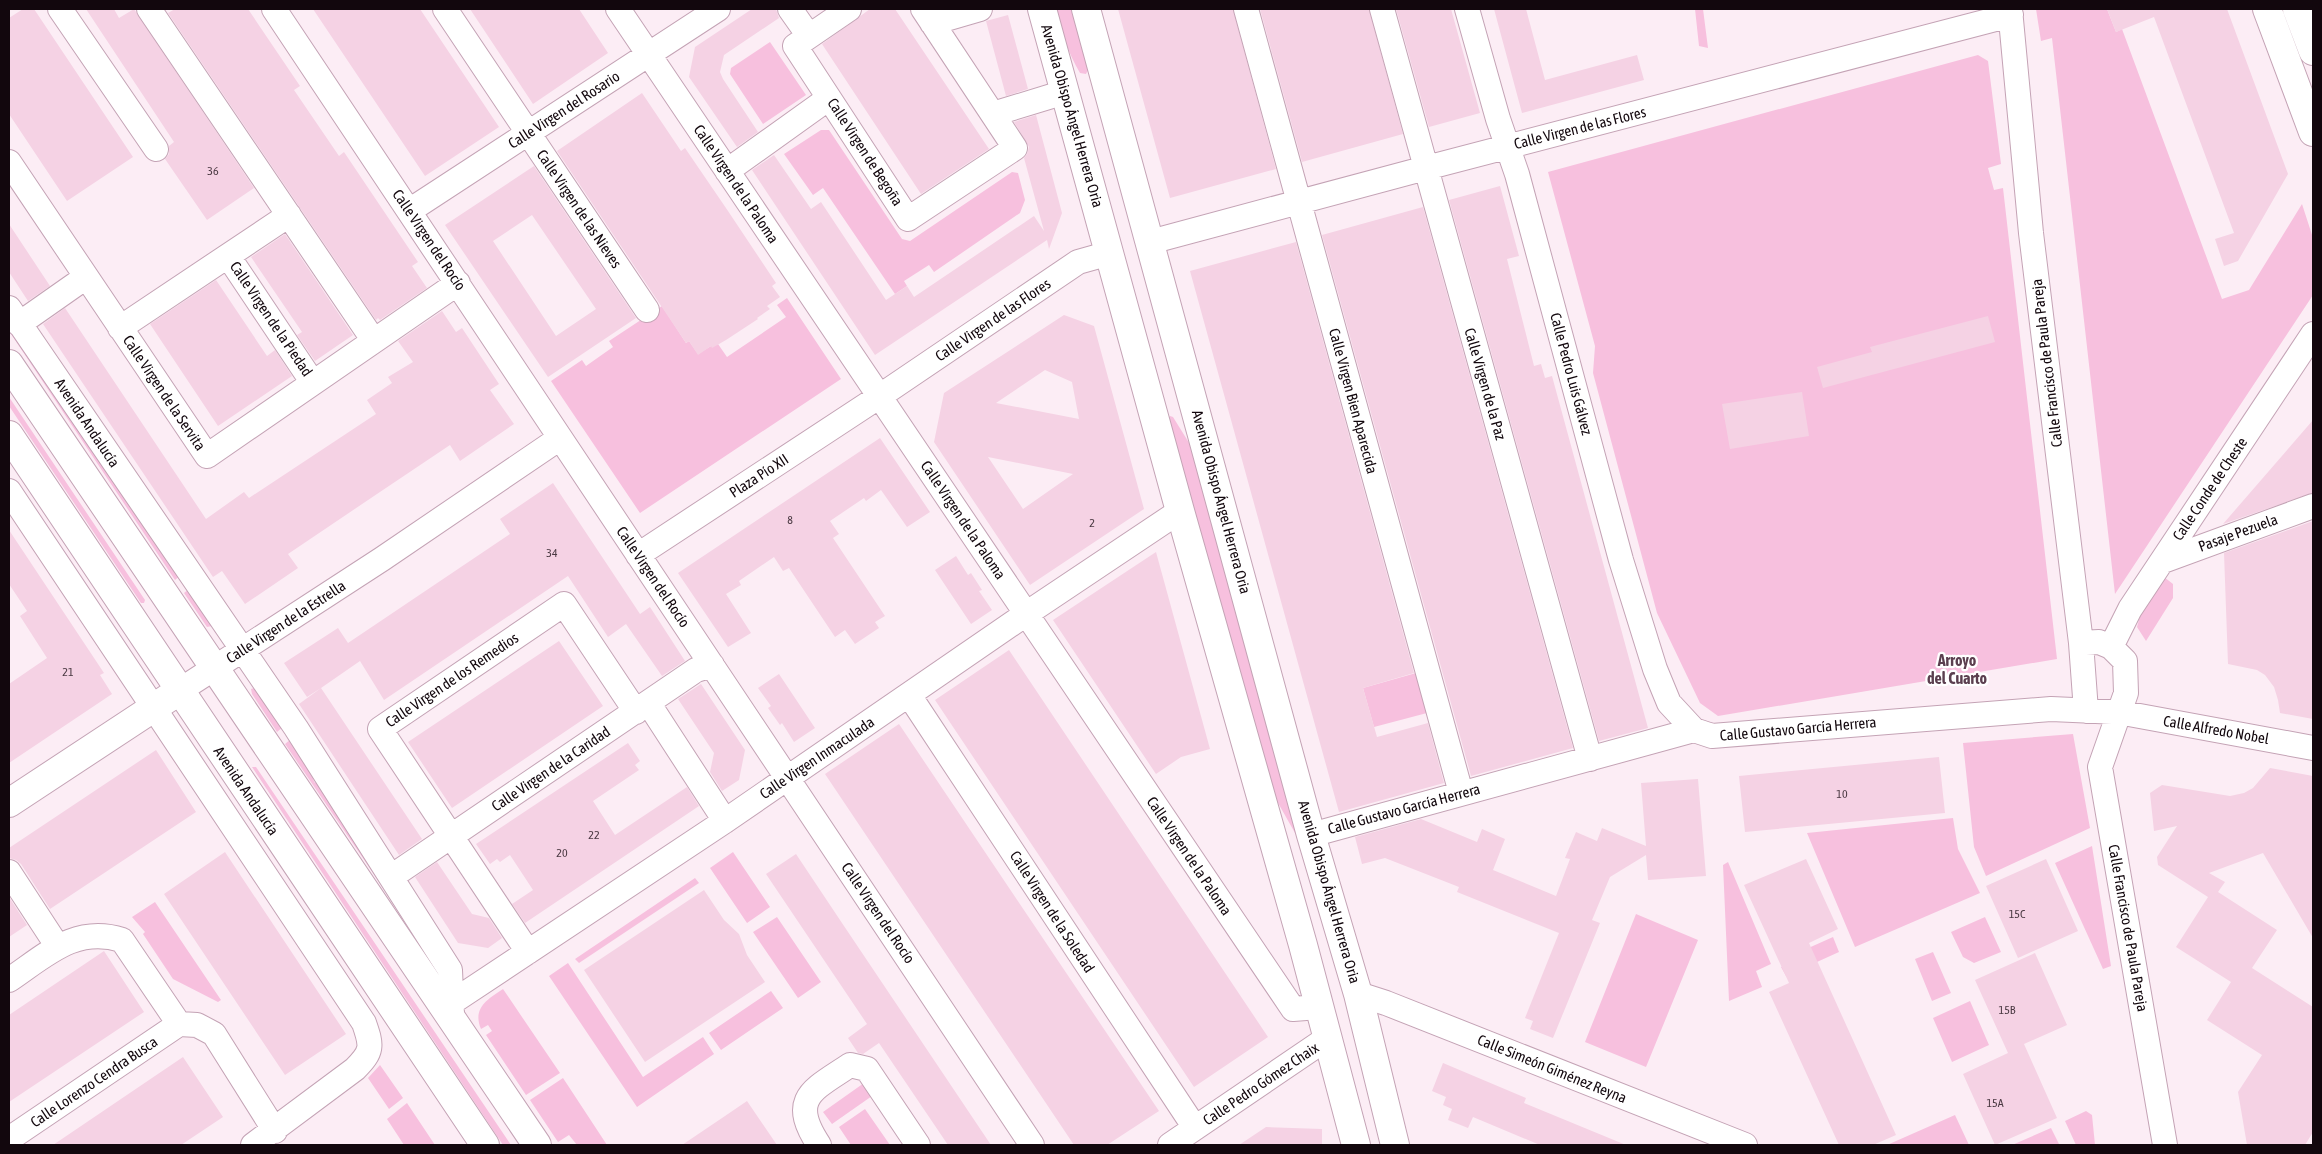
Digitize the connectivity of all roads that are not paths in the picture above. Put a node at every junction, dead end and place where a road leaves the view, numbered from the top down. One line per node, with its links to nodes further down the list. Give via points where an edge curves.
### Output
1 (60, 9): 28 (street)
2 (150, 9): 34 (street)
3 (274, 9): 33 (street, Calle Virgen del Rocío)
4 (445, 9): 26 (street, Calle Virgen de las Nieves)
5 (618, 9): 21 (street, Calle Virgen de la Paloma)
6 (718, 9): 21 (street, Calle Virgen del Rosario)
7 (790, 9): 19 (street)
8 (849, 9): 19 (street)
9 (980, 9): 18 (street)
10 (1042, 9): 22 (main road, Avenida Obispo Ángel Herrera Oria)
11 (1086, 9): 35 (main road, Avenida Obispo Ángel Herrera Oria)
12 (1246, 9): 32 (street, Calle Virgen Bien Aparecida)
13 (1382, 9): 30 (street, Calle Virgen de la Paz)
14 (1467, 9): 27 (street, Calle Pedro Luis Gálvez)
15 (2267, 9): 25 (main road)
16 (2298, 9): 20 (main road)
17 (2010, 12): 27 (street, Calle Virgen de las Flores); 56 (street, Calle Francisco de Paula Pareja, via 2031,232)
18 (927, 16): 24 (street)
19 (809, 36): 23 (street, Calle Virgen de Begoña, via 795,46)
20 (2313, 50)
21 (648, 55): 26 (street, Calle Virgen del Rosario); 31 (street, Calle Virgen de la Paloma)
22 (1065, 92): 24 (street); 36 (main road, Avenida Obispo Ángel Herrera Oria)
23 (830, 98): 24 (street, Calle Virgen de Begoña, via 908,219 1015,148); 31 (street)
24 (993, 114)
25 (2310, 123)
26 (528, 133): 33 (street, Calle Virgen del Rosario); 40 (street, Calle Virgen de las Nieves)
27 (1508, 146): 30 (street, Calle Virgen de las Flores); 67 (street, Calle Pedro Luis Gálvez, via 1655,669 1669,703)
28 (156, 149)
29 (9, 162): 38 (street, Calle Virgen de la Servita)
30 (1426, 168): 32 (street, Calle Virgen de las Flores); 69 (street, Calle Virgen de la Paz)
31 (727, 170): 47 (street, Calle Virgen de la Paloma)
32 (1298, 202): 35 (street, Calle Virgen de las Flores); 71 (street, Calle Virgen Bien Aparecida)
33 (409, 211): 39 (street, Calle Virgen del Rocío)
34 (289, 215): 37 (street); 44 (street)
35 (1150, 242): 36 (main road); 74 (main road, Avenida Obispo Ángel Herrera Oria)
36 (1110, 253): 47 (street, Calle Virgen de las Flores, via 1078,262); 52 (main road, Avenida Obispo Ángel Herrera Oria)
37 (228, 256): 42 (street); 46 (street, Calle Virgen de la Piedad)
38 (86, 277): 41 (street); 42 (street, Calle Virgen de la Servita)
39 (458, 283): 44 (street, Calle Virgen de la Servita); 49 (street, Calle Virgen del Rocío)
40 (648, 310)
41 (14, 316): 58 (street, Avenida Andalucía)
42 (120, 328): 46 (street, Calle Virgen de la Servita, via 207,456)
43 (2313, 334): 54 (street, Calle Conde de Cheste)
44 (374, 341): 46 (street, Calle Virgen de la Servita)
45 (9, 364): 60 (main road)
46 (313, 383)
47 (880, 396): 53 (street, Plaza Pío XII); 55 (street, Calle Virgen de la Paloma)
48 (9, 435): 61 (main road, Avenida Andalucía)
49 (560, 438): 53 (street, Calle Virgen del Rocío); 58 (street, Calle Virgen de la Estrella)
50 (9, 491): 63 (street, Avenida Andalucía)
51 (2313, 506): 54 (street, Pasaje Pezuela)
52 (1180, 511): 55 (street, Calle Virgen Inmaculada); 78 (main road, Avenida Obispo Ángel Herrera Oria)
53 (638, 555): 59 (street, Calle Virgen del Rocío)
54 (2163, 561): 57 (street, Calle Conde de Cheste, via 2130,608)
55 (1026, 614): 62 (street, Calle Virgen Inmaculada); 83 (street, Calle Virgen de la Paloma, via 1293,1010)
56 (2081, 644): 57 (street, via 2099,642); 65 (street, Calle Francisco de Paula Pareja)
57 (2111, 647): 66 (street, via 2125,662 2126,692)
58 (243, 650): 60 (street, Calle Virgen de la Estrella); 77 (street, Avenida Andalucía)
59 (712, 665): 64 (street, Calle Virgen de la Caridad, via 696,670); 70 (street, Calle Virgen del Rocío)
60 (214, 669): 61 (street, Calle Virgen de la Estrella); 84 (main road)
61 (179, 691): 63 (main road, Calle Virgen de la Estrella); 91 (main road, Avenida Andalucía)
62 (909, 695): 70 (street, Calle Virgen Inmaculada); 87 (street, Calle Virgen de la Soledad)
63 (154, 707): 72 (main road, Calle Virgen de la Estrella); 88 (street, Avenida Andalucía, via 364,1023 371,1043 367,1057 355,1069)
64 (642, 708): 73 (street, Calle Virgen de los Remedios); 75 (street, Calle Virgen de la Caridad); 75 (street, Calle Virgen de los Remedios, via 564,604 380,729)
65 (2086, 711): 66 (street, Calle Gustavo García Herrera); 67 (street, Calle Gustavo García Herrera, via 2051,709 1712,736)
66 (2118, 712): 68 (street, Calle Alfredo Nobel); 100 (street, Calle Francisco de Paula Pareja, via 2100,767)
67 (1694, 730): 69 (street, Calle Gustavo García Herrera)
68 (2313, 748)
69 (1590, 759): 71 (street, Calle Gustavo García Herrera)
70 (787, 777): 73 (street, Calle Virgen Inmaculada); 95 (street, Calle Virgen del Rocío)
71 (1461, 794): 74 (street, Calle Gustavo García Herrera)
72 (9, 803)
73 (725, 821): 80 (street, Calle Virgen Inmaculada)
74 (1311, 835): 82 (main road, Avenida Obispo Ángel Herrera Oria)
75 (452, 836): 77 (street, Calle Virgen de la Caridad); 80 (street, Calle Virgen de los Remedios)
76 (9, 872): 79 (street)
77 (391, 877): 84 (street, Avenida Andalucía, via 450,970)
78 (1303, 945): 82 (main road, Avenida Obispo Ángel Herrera Oria, via 1328,982); 83 (main road, Avenida Obispo Ángel Herrera Oria)
79 (58, 946): 81 (street); 85 (street, via 75,938 106,934 122,940)
80 (528, 952): 84 (street, Calle Virgen Inmaculada)
81 (9, 980)
82 (1358, 994): 83 (main road); 98 (main road, Avenida Obispo Ángel Herrera Oria); 99 (street, Calle Simeón Giménez Reyna)
83 (1319, 1007): 86 (main road, Avenida Obispo Ángel Herrera Oria)
84 (452, 1012): 92 (main road)
85 (179, 1024): 88 (street, via 197,1025 214,1034); 89 (street, Calle Lorenzo Cendra Busca)
86 (1326, 1039): 87 (street, Calle Pedro Gómez Chaix); 97 (main road, Avenida Obispo Ángel Herrera Oria); 98 (main road, via 1336,1042 1350,1054)
87 (1195, 1128): 96 (street, Calle Pedro Gómez Chaix)
88 (275, 1130): 90 (street)
89 (9, 1139)
90 (254, 1145)
91 (485, 1145)
92 (537, 1145)
93 (819, 1145): 94 (street, via 809,1130 804,1106 812,1091 850,1065 867,1069)
94 (918, 1145)
95 (1032, 1145)
96 (1170, 1145)
97 (1356, 1145)
98 (1394, 1145)
99 (1745, 1145)
100 (2165, 1145)

